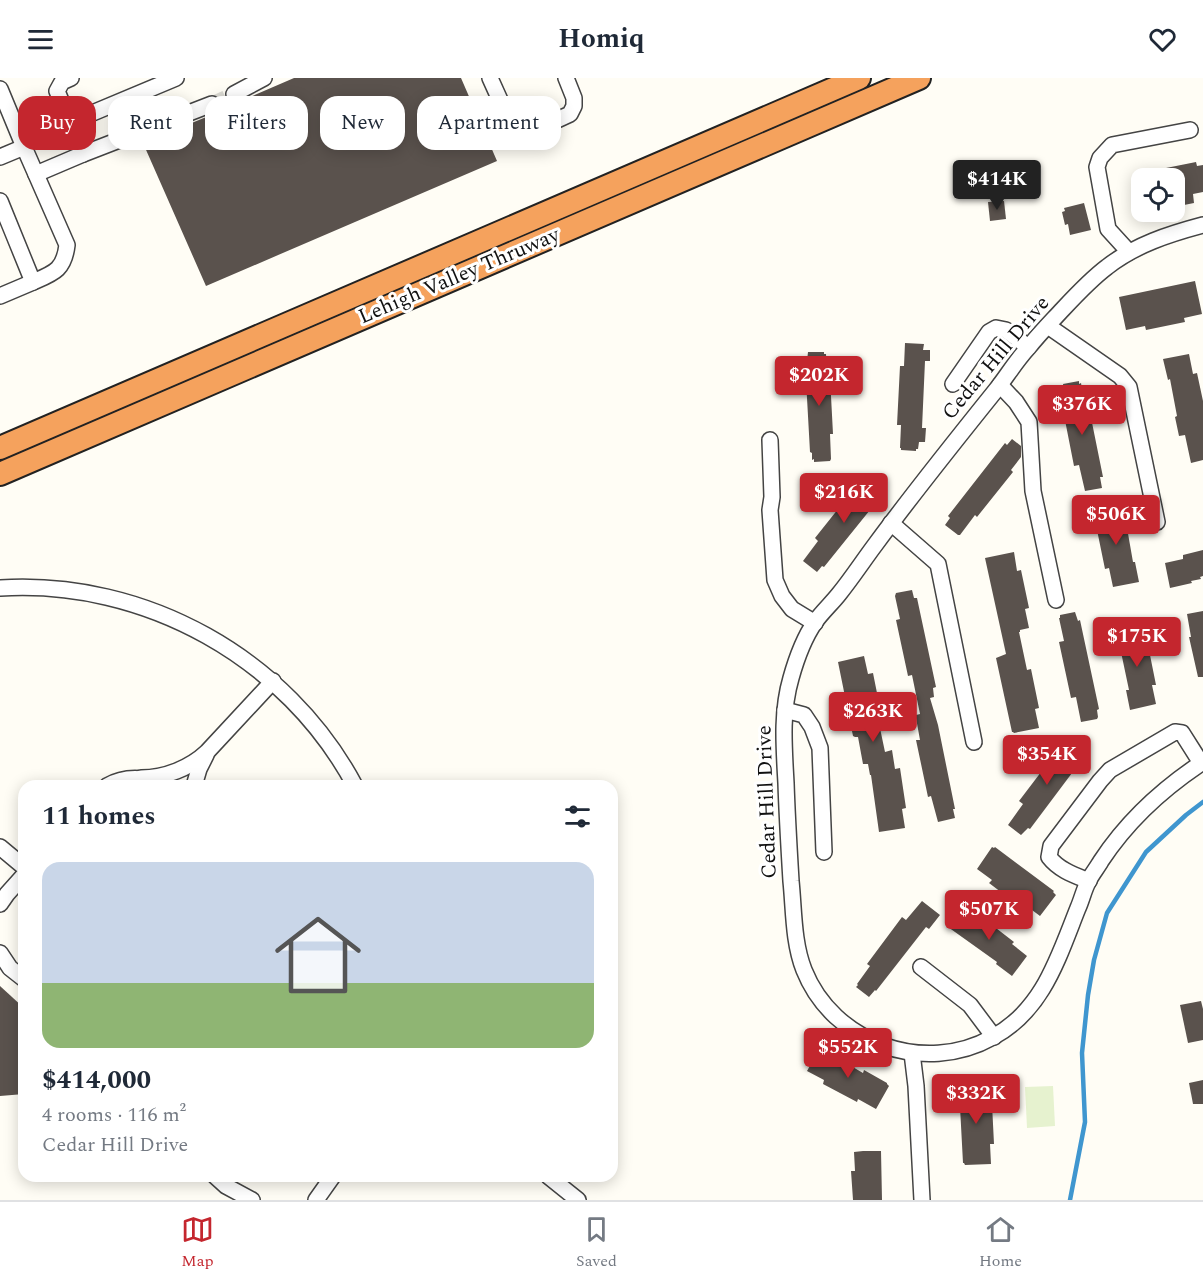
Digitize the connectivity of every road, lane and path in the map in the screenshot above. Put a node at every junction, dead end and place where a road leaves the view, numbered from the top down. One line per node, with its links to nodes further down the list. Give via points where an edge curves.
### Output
1 (71, 78): 10 (street, via 62,82 57,91)
2 (176, 78): 12 (street)
3 (264, 78): 9 (street)
4 (490, 78): 5 (street, via 513,129 531,132 570,114 574,98)
5 (566, 78)
6 (859, 78): 31 (highway, Lehigh Valley Thruway)
7 (919, 78): 32 (highway, Lehigh Valley Thruway)
8 (0, 89): 14 (street)
9 (234, 94)
10 (59, 96)
11 (205, 107): 18 (street)
12 (96, 112)
13 (1190, 130): 23 (street, via 1112,145 1100,158 1096,167 1108,229)
14 (18, 132)
15 (18, 150): 19 (street)
16 (25, 150): 20 (street)
17 (82, 150): 18 (street)
18 (83, 154): 20 (street)
19 (0, 157)
20 (36, 174): 24 (street, via 67,245 66,258 55,272)
21 (0, 201): 24 (street)
22 (1203, 225): 23 (street, Cedar Hill Drive)
23 (1129, 252): 26 (street, Cedar Hill Drive, via 1086,284)
24 (33, 282): 25 (street)
25 (0, 296)
26 (1048, 326): 27 (street, Cedar Hill Drive); 33 (street, via 1120,376 1129,387)
27 (1028, 347): 28 (street, via 996,327 988,332); 29 (street, Cedar Hill Drive)
28 (952, 384)
29 (1000, 385): 34 (street, Cedar Hill Drive); 36 (street, via 1029,422 1033,491)
30 (770, 440): 37 (street, via 775,580 792,609)
31 (0, 448)
32 (0, 474)
33 (1157, 522)
34 (891, 523): 37 (street, Cedar Hill Drive); 40 (street, via 938,564)
35 (0, 588): 38 (street, via 59,589 130,603 201,632)
36 (1056, 600)
37 (815, 623): 39 (street, Cedar Hill Drive, via 794,667)
38 (273, 681): 41 (street); 47 (street, via 317,728)
39 (785, 710): 49 (street, via 804,716 820,748); 58 (street, Cedar Hill Drive, via 789,846 796,946 803,969 821,1001 852,1030 872,1042)
40 (974, 742)
41 (207, 752): 43 (street, via 177,771); 46 (street)
42 (1202, 762): 51 (street, Cedar Hill Drive, via 1131,821); 51 (street, via 1182,734 1175,732 1110,770 1051,846 1049,857 1054,864)
43 (141, 778): 44 (street); 45 (street)
44 (124, 780)
45 (148, 780)
46 (196, 780)
47 (351, 780)
48 (0, 847): 50 (street)
49 (824, 852)
50 (18, 862)
51 (1089, 881): 57 (street, Cedar Hill Drive, via 1042,991 1027,1011)
52 (18, 882): 53 (street)
53 (0, 904)
54 (0, 953): 56 (street)
55 (921, 967): 57 (street, via 970,1005)
56 (18, 974)
57 (994, 1037): 58 (street, Cedar Hill Drive, via 950,1052)
58 (912, 1053): 63 (street)
59 (222, 1182): 61 (street)
60 (556, 1182): 62 (street)
61 (252, 1200)
62 (578, 1200)
63 (922, 1200)

